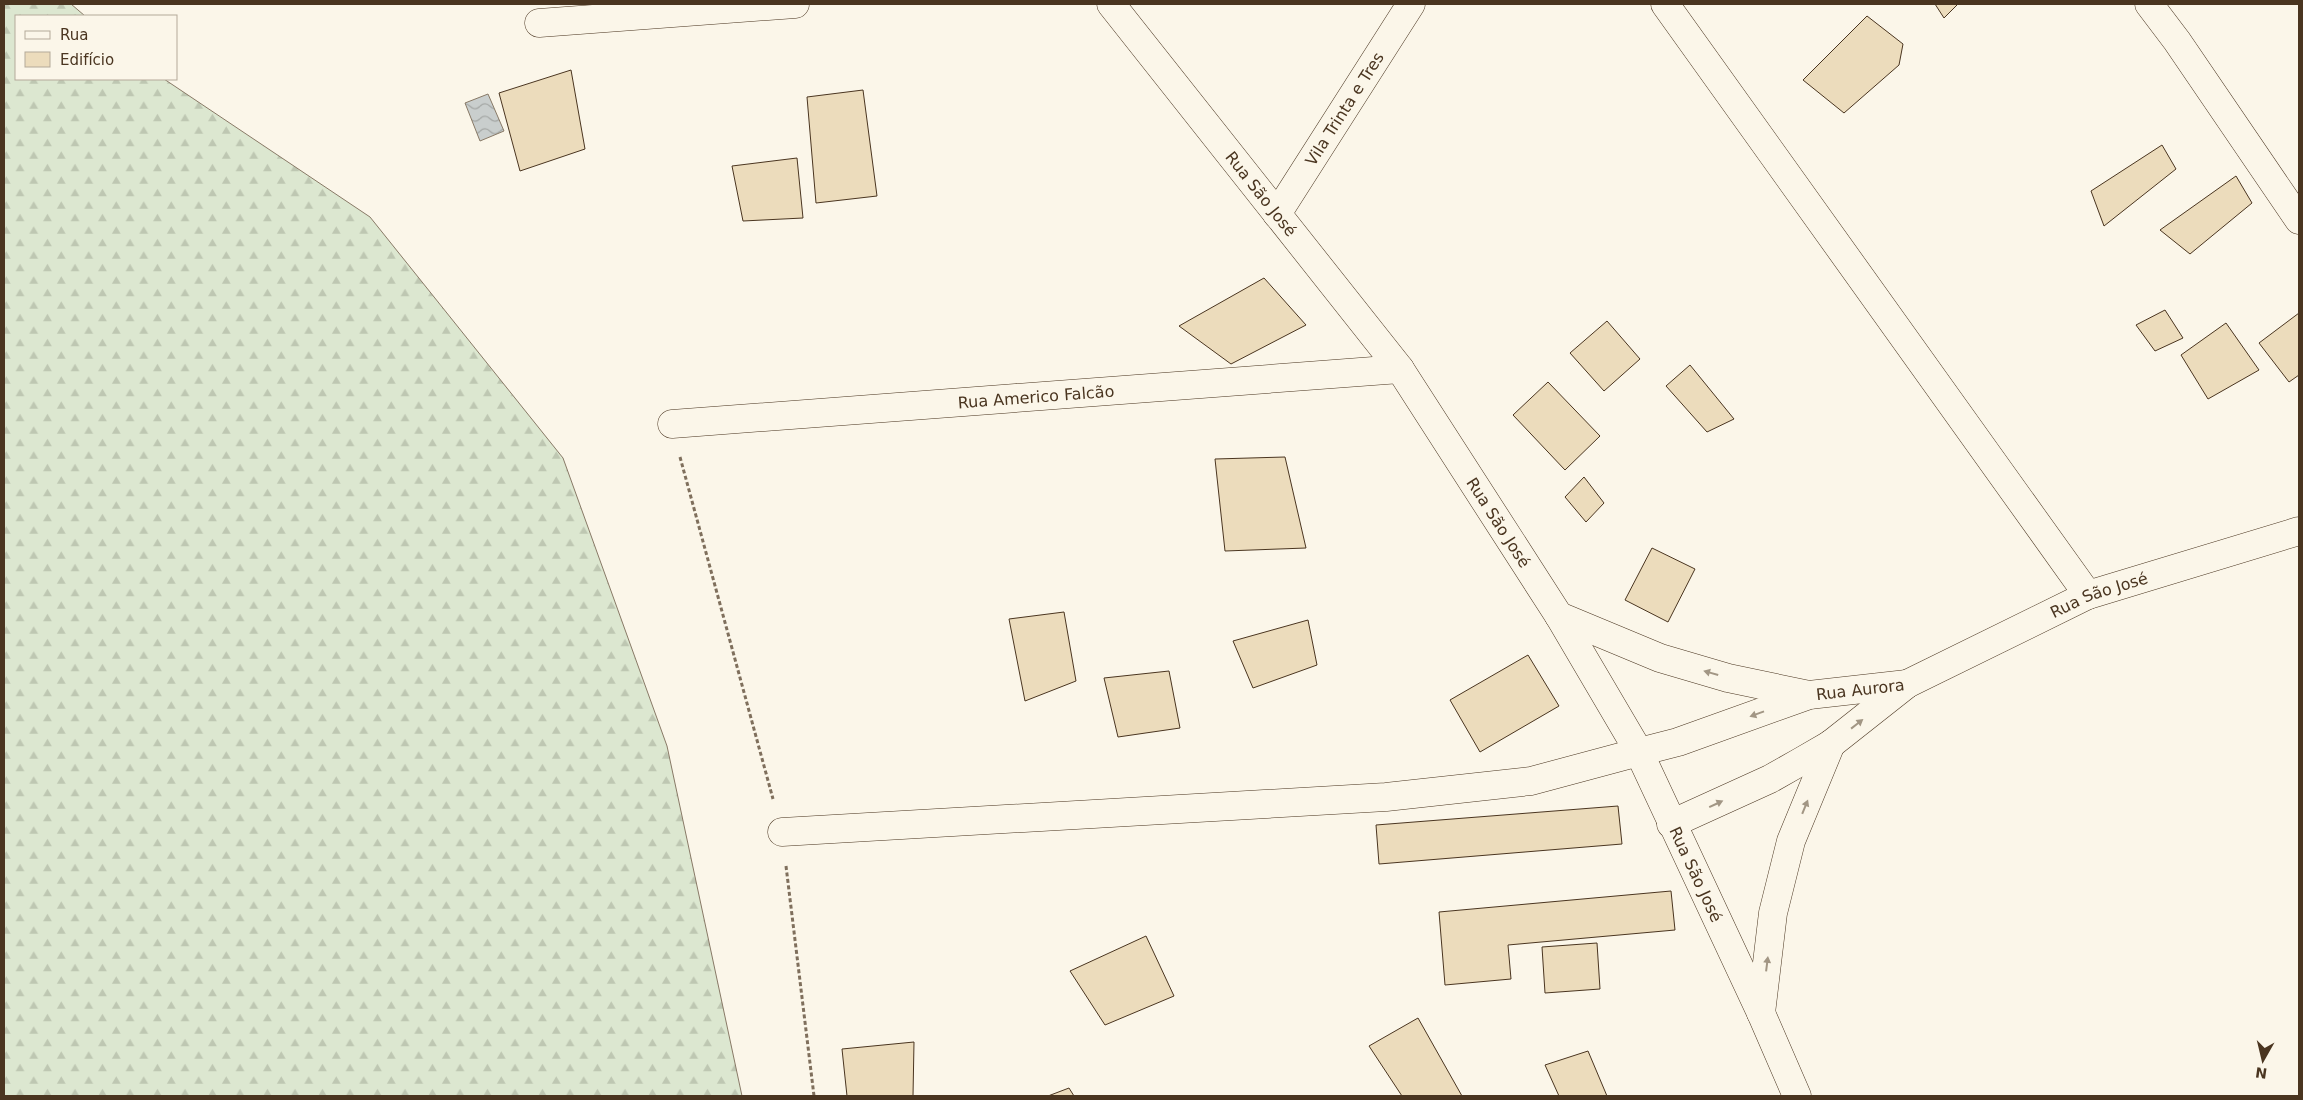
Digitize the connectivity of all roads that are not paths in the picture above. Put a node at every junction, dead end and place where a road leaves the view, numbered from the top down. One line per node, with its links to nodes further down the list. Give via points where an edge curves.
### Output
1 (795, 4): 6 (street)
2 (1111, 4): 7 (street, Rua São José)
3 (1411, 4): 7 (street, Vila Trinta e Tres)
4 (1664, 4): 12 (street)
5 (2149, 4): 8 (street)
6 (539, 22)
7 (1277, 214): 9 (street, Rua São José)
8 (2299, 220)
9 (1400, 369): 10 (street, Rua Americo Falcão); 13 (street, Rua São José)
10 (672, 424)
11 (2299, 531): 12 (street, Rua São José)
12 (2088, 595): 14 (street, Rua São José)
13 (1559, 616): 15 (street, one-way to 13, via 1728,678 1660,658); 17 (street, Rua São José)
14 (1907, 684): 15 (street, Rua Aurora); 16 (street, Rua Aurora, one-way to 14)
15 (1809, 695): 17 (street, Rua Aurora, one-way to 17, via 1678,742)
16 (1831, 744): 18 (street, Rua Aurora, one-way to 16, via 1770,779); 20 (street, one-way to 16, via 1773,913 1791,841)
17 (1639, 752): 18 (street, Rua São José); 19 (street, Rua Aurora, via 1531,782 1386,797)
18 (1672, 824): 20 (street, Rua São José)
19 (782, 832)
20 (1761, 1013): 21 (street, Rua São José)
21 (1797, 1096)

